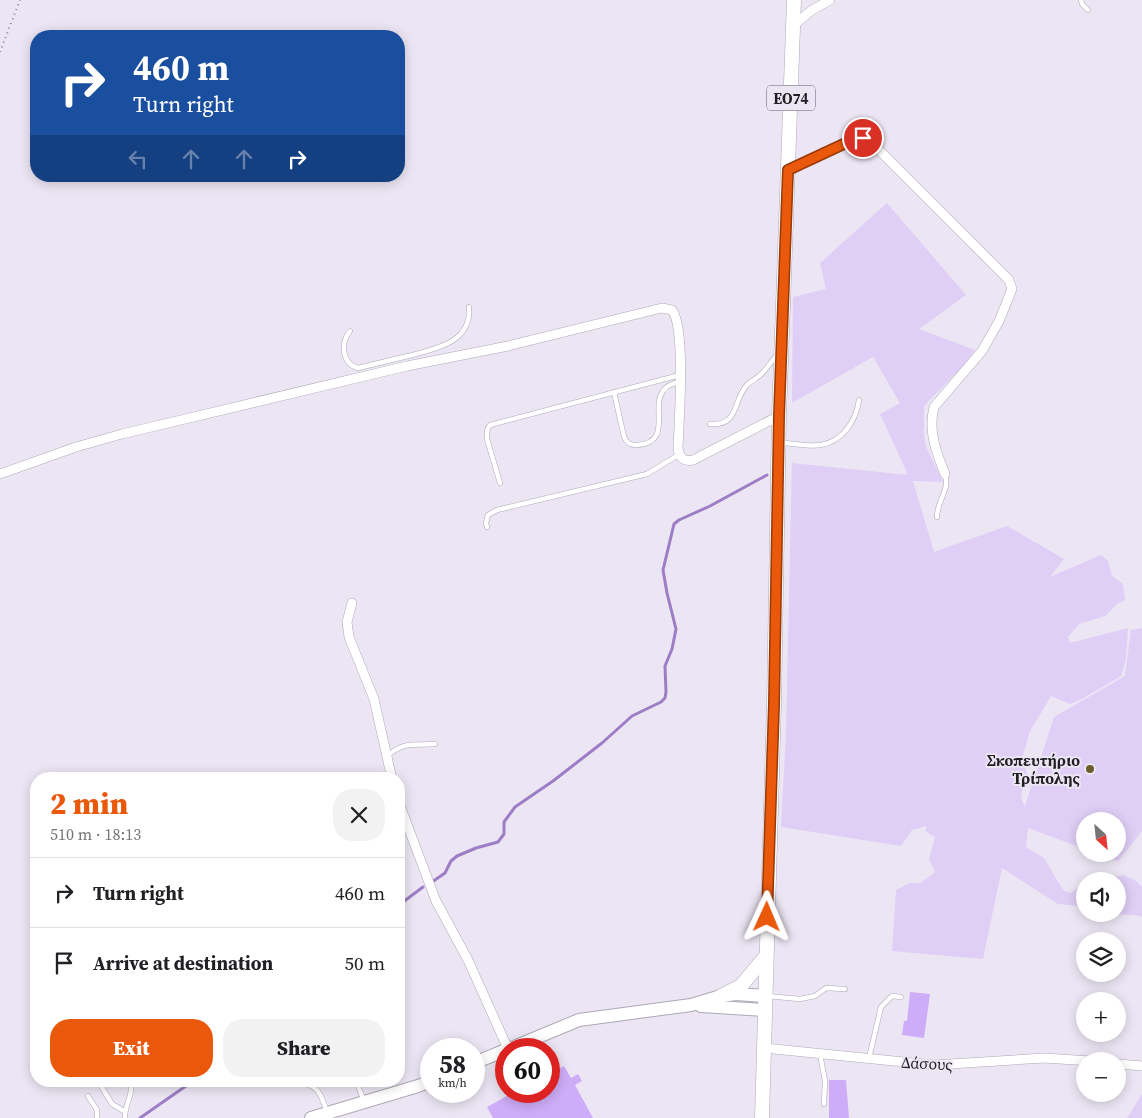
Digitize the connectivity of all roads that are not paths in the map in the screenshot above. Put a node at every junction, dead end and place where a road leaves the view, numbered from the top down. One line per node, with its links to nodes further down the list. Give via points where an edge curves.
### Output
1 (830, 0): 4 (street, via 812,10)
2 (1081, 0): 3 (lane)
3 (1088, 10)
4 (795, 11): 5 (main road, ΕΟ74)
5 (788, 170): 8 (main road, ΕΟ74); 18 (street, via 856,139 868,139 1009,280 1012,289 982,351 934,407 934,446)
6 (469, 307): 9 (lane, via 468,322 453,341)
7 (350, 331): 9 (lane, via 344,344 349,363 358,368)
8 (782, 348): 13 (main road, ΕΟ74); 14 (lane, via 760,376 745,387 729,420)
9 (378, 369): 10 (street, via 508,346 668,308 676,314); 17 (street, via 122,434)
10 (680, 378): 11 (lane); 11 (lane, via 660,396 657,435 640,445 627,443); 16 (street)
11 (614, 392): 19 (lane, via 490,425 487,439)
12 (860, 400): 15 (lane, via 852,422 836,439 821,445)
13 (779, 416): 15 (main road, ΕΟ74); 16 (street, via 693,460 685,460)
14 (710, 424)
15 (779, 442): 27 (main road, ΕΟ74)
16 (678, 455): 21 (lane, via 646,474 497,510 488,515)
17 (0, 474)
18 (945, 474): 20 (lane, via 948,484)
19 (500, 483)
20 (937, 518)
21 (487, 526)
22 (352, 603): 24 (street, via 347,622 349,637 374,699)
23 (435, 744): 24 (lane, via 410,744)
24 (387, 756): 25 (street)
25 (390, 772)
26 (405, 820): 33 (street, via 436,901 468,960)
27 (766, 956): 29 (main road, via 741,986); 31 (main road, ΕΟ74)
28 (845, 989): 31 (lane, via 826,988 815,996)
29 (721, 996): 31 (street, via 736,994); 32 (street)
30 (901, 997): 37 (lane, via 892,996 881,1006)
31 (765, 1003): 32 (street); 35 (main road, ΕΟ74)
32 (691, 1005): 34 (street, via 579,1020)
33 (503, 1038)
34 (535, 1038)
35 (764, 1048): 36 (street, Δάσους); 54 (main road, ΕΟ74)
36 (820, 1054): 37 (street, Δάσους); 48 (lane, via 825,1081)
37 (869, 1058): 38 (street, Δάσους, via 934,1065 1044,1058)
38 (1076, 1060)
39 (1126, 1065): 40 (street)
40 (1142, 1066)
41 (420, 1085): 47 (street)
42 (102, 1087): 49 (lane, via 112,1104)
43 (132, 1087): 49 (lane)
44 (315, 1087): 50 (lane)
45 (358, 1087): 47 (lane)
46 (88, 1096): 51 (lane, via 97,1110)
47 (364, 1103): 50 (street)
48 (824, 1104)
49 (124, 1111): 52 (lane)
50 (328, 1113): 53 (street)
51 (97, 1118)
52 (125, 1118)
53 (311, 1118)
54 (762, 1118)

